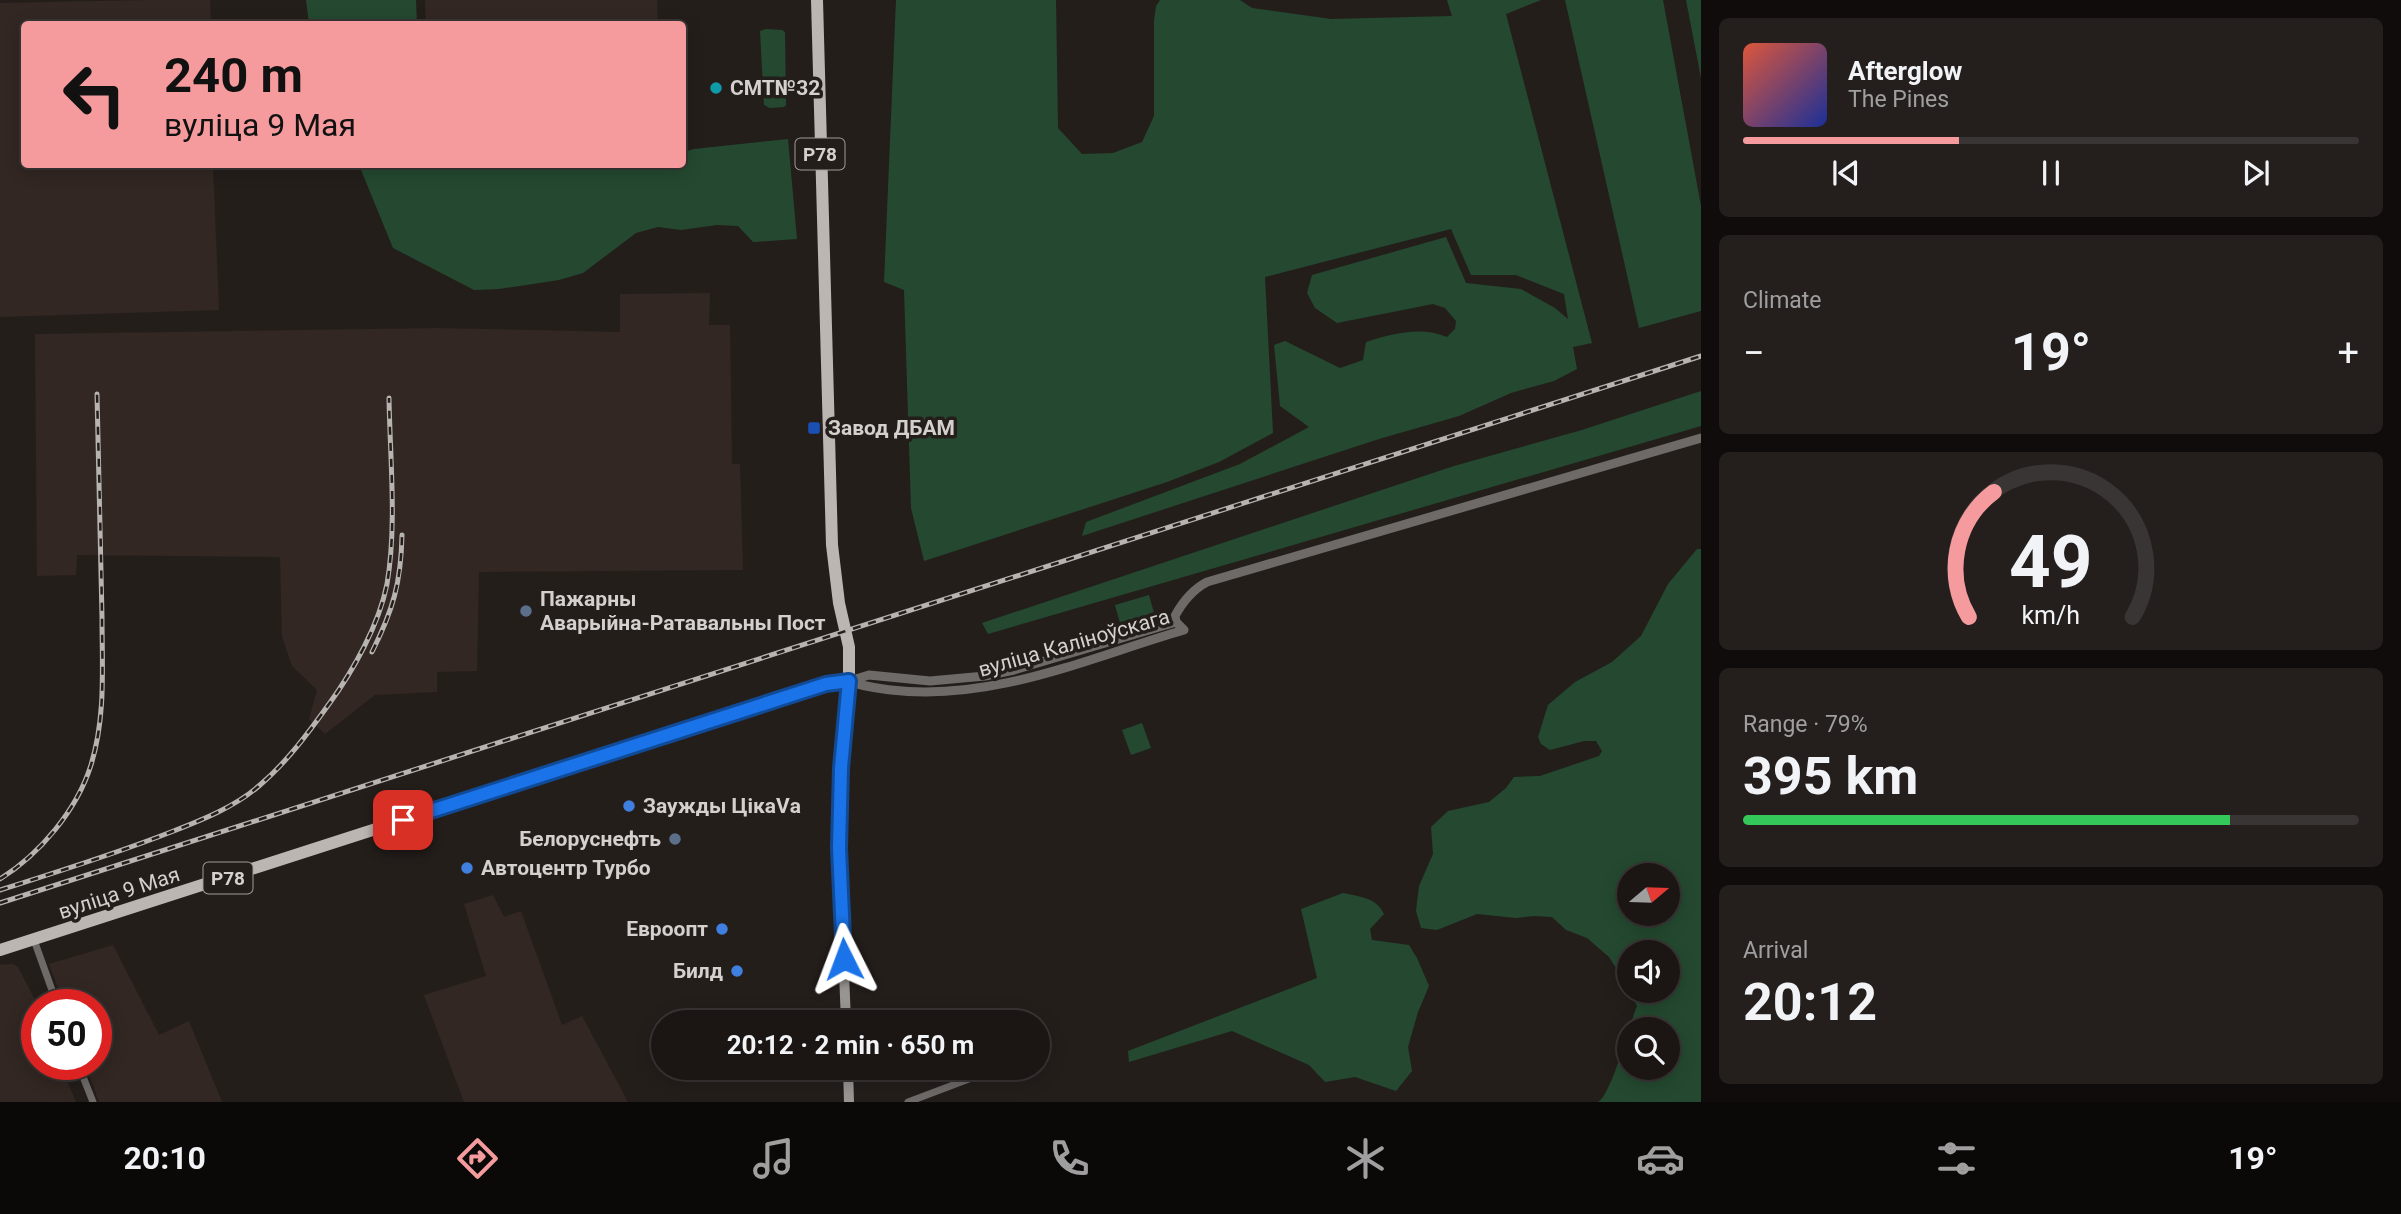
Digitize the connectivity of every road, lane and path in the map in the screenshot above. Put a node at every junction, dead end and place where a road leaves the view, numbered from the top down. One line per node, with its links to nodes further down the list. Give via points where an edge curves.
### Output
1 (817, 0): 4 (main road, Р78, via 832,545 849,646)
2 (1701, 438): 3 (street, via 1207,582 1184,601)
3 (1176, 622): 4 (street, вуліца Каліноўскага, via 985,676 930,681 869,675); 4 (street, вуліца Каліноўскага, via 1184,629 985,688 908,692)
4 (849, 681): 5 (main road, вуліца 9 Мая / Р78, via 826,684); 8 (main road, via 839,848)
5 (34, 940): 6 (main road, вуліца 9 Мая / Р78); 7 (street)
6 (0, 950)
7 (52, 989)
8 (846, 1010)
9 (84, 1080): 12 (street)
10 (848, 1080): 13 (main road)
11 (966, 1080): 14 (street)
12 (93, 1102)
13 (849, 1102)
14 (908, 1102)

